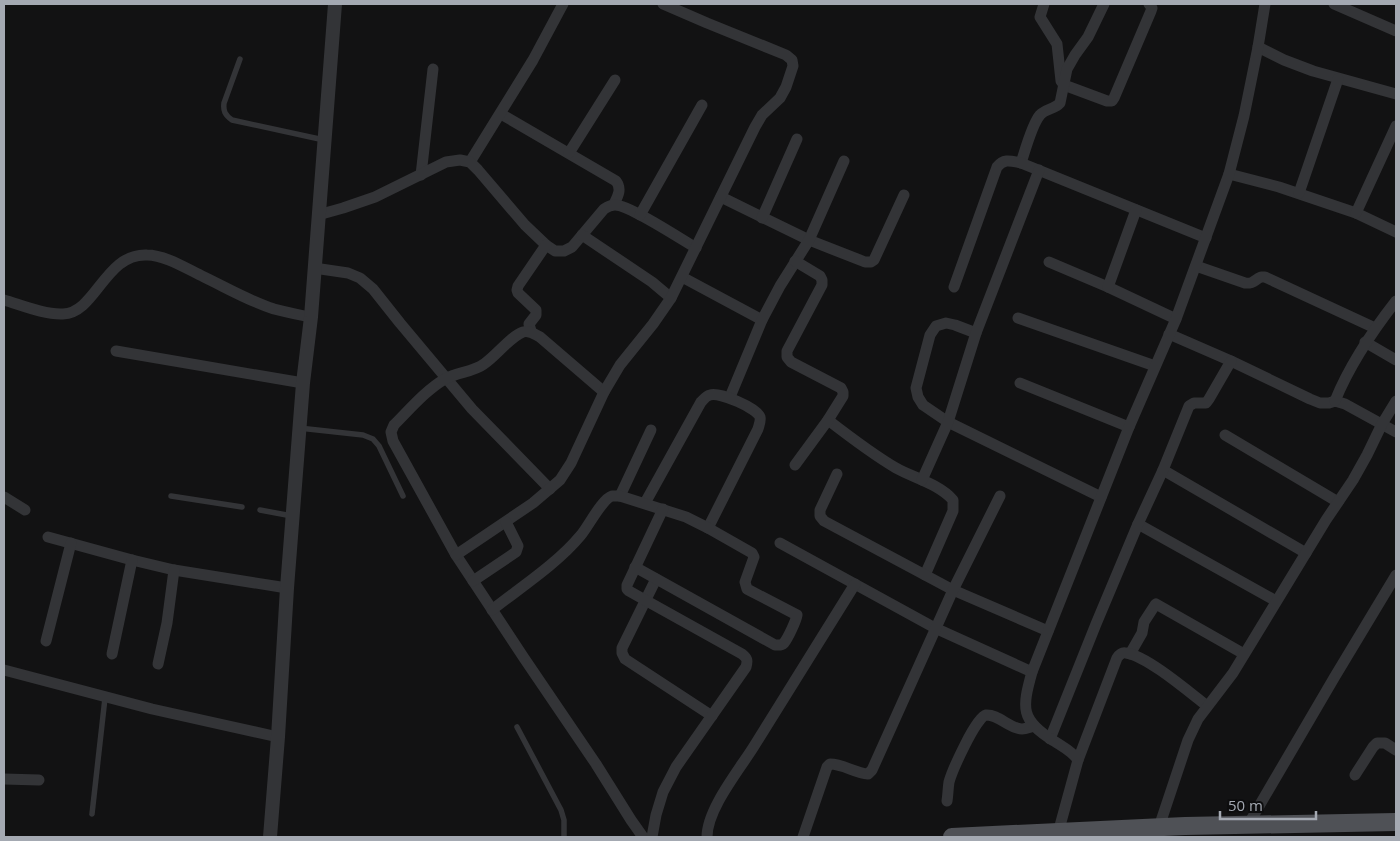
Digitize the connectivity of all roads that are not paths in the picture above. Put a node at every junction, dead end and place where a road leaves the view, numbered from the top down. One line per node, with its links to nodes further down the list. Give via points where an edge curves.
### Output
1 (335, 4): 21 (street)
2 (563, 4): 18 (street)
3 (663, 4): 31 (street, via 792,60 786,87 780,98 762,115)
4 (1044, 4): 15 (street, via 1040,17 1057,44 1061,82)
5 (1104, 4): 15 (street, via 1067,69)
6 (1149, 4): 15 (street, via 1151,11 1112,101 1107,102)
7 (1265, 4): 10 (street)
8 (1334, 4): 9 (street)
9 (1396, 31)
10 (1258, 48): 13 (street); 27 (street)
11 (240, 59): 21 (lane, via 224,103 226,116)
12 (433, 69): 28 (street)
13 (1338, 79): 16 (street); 29 (street)
14 (614, 80): 22 (street)
15 (1064, 84): 25 (street, via 1060,103 1045,111 1035,123)
16 (1396, 94)
17 (702, 105): 36 (street)
18 (501, 114): 22 (street); 24 (street)
19 (1396, 126): 34 (street)
20 (798, 139): 37 (street)
21 (324, 140): 35 (street)
22 (569, 153): 32 (street, via 616,181 619,192)
23 (844, 161): 41 (street)
24 (470, 162): 28 (street, via 446,162); 42 (street)
25 (1021, 163): 26 (street); 49 (street, via 1006,161 997,167)
26 (1039, 170): 33 (street); 60 (street)
27 (1229, 174): 29 (street); 40 (street)
28 (421, 175): 35 (street, via 375,197)
29 (1299, 194): 34 (street)
30 (904, 195): 41 (street, via 874,260 870,262)
31 (721, 197): 37 (street); 43 (street)
32 (614, 204): 36 (street); 39 (street, via 604,209)
33 (1136, 210): 40 (street); 50 (street)
34 (1356, 213): 38 (street)
35 (318, 215): 47 (street)
36 (640, 215): 43 (street)
37 (762, 218): 41 (street)
38 (1396, 232)
39 (582, 235): 42 (street, via 564,251 555,251); 51 (street)
40 (1206, 238): 46 (street)
41 (809, 240): 44 (street)
42 (546, 245): 59 (street, via 517,290 536,310 530,324)
43 (696, 248): 48 (street)
44 (795, 261): 57 (street); 74 (street, via 820,276 822,285 787,351 787,357 841,388 842,400)
45 (1049, 262): 50 (street)
46 (1196, 266): 56 (street); 58 (street, via 1250,284 1265,277)
47 (314, 268): 54 (street); 67 (street, via 360,278 373,289)
48 (682, 277): 51 (street); 57 (street)
49 (954, 286)
50 (1108, 287): 56 (street)
51 (671, 298): 70 (street, via 620,365)
52 (4, 300): 54 (street, via 64,315 87,301 113,269 130,257 148,255 168,260 273,308)
53 (1396, 301): 58 (street)
54 (311, 317): 68 (street)
55 (1018, 318): 66 (street)
56 (1176, 319): 61 (street)
57 (762, 320): 71 (street)
58 (1375, 328): 62 (street)
59 (531, 331): 67 (street, via 517,335 483,365); 70 (street)
60 (976, 333): 75 (street); 75 (street, via 946,323 936,326 930,334 916,388 923,405)
61 (1169, 334): 65 (street); 66 (street)
62 (1365, 342): 64 (street); 72 (street)
63 (116, 351): 68 (street)
64 (1396, 360)
65 (1231, 361): 72 (street, via 1310,400 1320,403); 83 (street, via 1206,403 1189,406)
66 (1155, 366): 77 (street)
67 (446, 378): 86 (street); 107 (street, via 394,425 391,432 392,441)
68 (302, 383): 78 (street)
69 (1020, 383): 77 (street)
70 (604, 392): 86 (street, via 571,463)
71 (730, 397): 94 (street, via 707,395 701,402); 102 (street, via 757,413 760,422)
72 (1335, 401): 76 (street)
73 (1396, 401): 76 (street)
74 (828, 420): 82 (street); 85 (street, via 880,458)
75 (948, 422): 85 (street); 91 (street)
76 (1382, 424): 80 (street); 93 (street)
77 (1129, 427): 91 (street)
78 (299, 428): 88 (lane, via 373,439); 99 (street)
79 (651, 430): 89 (street)
80 (1396, 432)
81 (1225, 435): 93 (street)
82 (795, 465)
83 (1163, 470): 101 (street); 106 (street)
84 (836, 474): 111 (street, via 820,510 824,521)
85 (922, 480): 111 (street, via 947,492 954,500)
86 (550, 489): 100 (street)
87 (171, 496): 95 (lane)
88 (403, 496)
89 (620, 496): 94 (street); 120 (street, via 606,500 574,544)
90 (1000, 496): 117 (street)
91 (1101, 497): 122 (street)
92 (4, 498): 97 (street)
93 (1338, 502): 106 (street)
94 (645, 503): 96 (street)
95 (242, 507)
96 (663, 509): 102 (street); 109 (street)
97 (24, 510)
98 (260, 510): 99 (lane)
99 (292, 516): 116 (street)
100 (506, 522): 107 (street); 114 (street, via 518,549)
101 (1138, 524): 119 (street); 136 (street)
102 (708, 528): 113 (street, via 752,553 754,557 745,582 747,589 796,615 784,642 776,645)
103 (48, 537): 104 (street)
104 (71, 543): 108 (street); 123 (street)
105 (780, 543): 115 (street)
106 (1306, 553): 119 (street)
107 (456, 555): 114 (street)
108 (132, 560): 110 (street); 124 (street)
109 (635, 567): 113 (street); 118 (street, via 627,588)
110 (174, 570): 116 (street); 127 (street)
111 (924, 575): 117 (street)
112 (1396, 576): 145 (street)
113 (656, 579): 118 (street)
114 (473, 581): 120 (street)
115 (855, 584): 121 (street); 153 (street, via 717,804 710,817)
116 (287, 588): 135 (street)
117 (953, 590): 121 (street); 122 (street)
118 (645, 600): 132 (street, via 622,654); 132 (street, via 747,657 746,667)
119 (1276, 601): 126 (street)
120 (492, 610): 151 (street)
121 (935, 628): 129 (street); 154 (street, via 872,770 868,774 830,764)
122 (1048, 631): 129 (street)
123 (46, 641)
124 (112, 654)
125 (1130, 654): 126 (street, via 1156,604); 131 (street, via 1147,662); 138 (street, via 1125,652 1117,658)
126 (1244, 654): 131 (street)
127 (158, 664)
128 (4, 670): 130 (street)
129 (1032, 672): 133 (street, via 1025,701 1027,716)
130 (105, 698): 135 (street); 143 (lane)
131 (1207, 706): 146 (street, via 1188,740)
132 (712, 716): 152 (street, via 676,767 663,792)
133 (1034, 726): 136 (street); 142 (street, via 1023,729 994,716 981,718 955,766)
134 (517, 727): 150 (lane, via 561,810)
135 (278, 737): 149 (street)
136 (1050, 739): 138 (street, via 1073,753)
137 (1396, 750): 139 (street, via 1385,743 1377,743)
138 (1078, 760): 148 (street)
139 (1356, 775)
140 (4, 779): 141 (street)
141 (40, 780)
142 (947, 801)
143 (92, 814)
144 (1396, 822): 147 (main road)
145 (1248, 825): 146 (main road); 147 (main road)
146 (1159, 827): 148 (main road)
147 (1265, 831)
148 (1049, 834): 155 (main road)
149 (270, 837)
150 (564, 837)
151 (643, 837)
152 (652, 837)
153 (707, 837)
154 (803, 837)
155 (952, 837)

